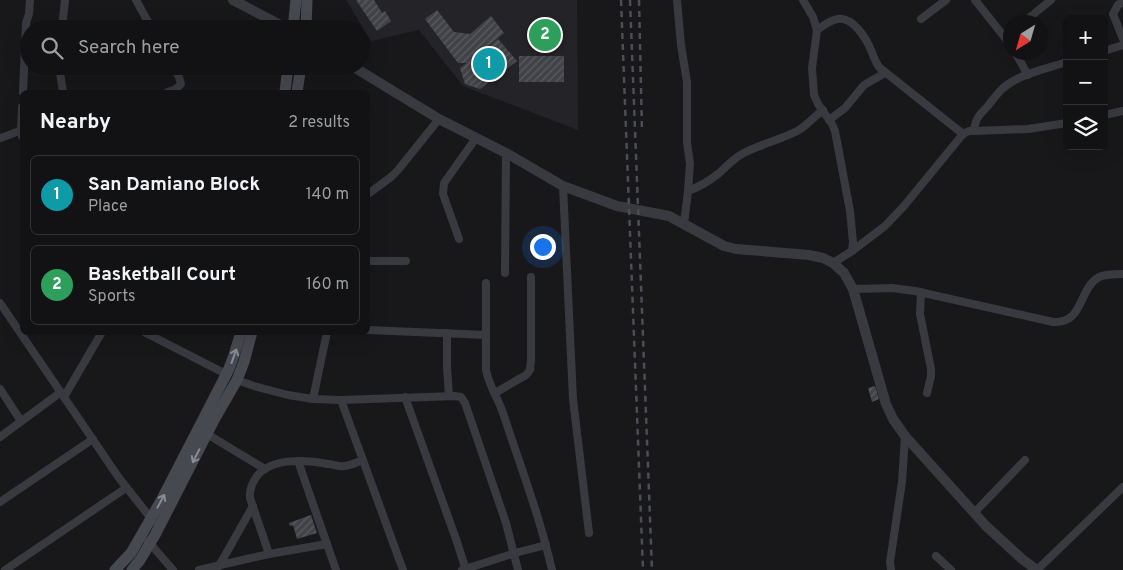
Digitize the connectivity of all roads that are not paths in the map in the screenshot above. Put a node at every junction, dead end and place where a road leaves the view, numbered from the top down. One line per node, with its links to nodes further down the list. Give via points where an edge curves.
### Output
1 (30, 0): 15 (street)
2 (65, 0): 16 (street)
3 (136, 0): 17 (street)
4 (234, 0): 18 (street)
5 (296, 0): 19 (main road)
6 (307, 0): 20 (main road)
7 (676, 0): 55 (street, via 687,82)
8 (803, 0): 21 (street)
9 (946, 0): 14 (street)
10 (975, 0): 22 (street)
11 (1051, 0): 13 (street)
12 (1123, 2): 23 (street, via 1114,14)
13 (1033, 15)
14 (921, 19)
15 (27, 20)
16 (63, 20)
17 (147, 20)
18 (271, 20)
19 (294, 20)
20 (306, 20)
21 (817, 30): 28 (street, via 833,20 846,20 860,31 875,62); 41 (street, via 812,68 814,95)
22 (1003, 32)
23 (1123, 39)
24 (1123, 45): 25 (street)
25 (1108, 49)
26 (1020, 60): 35 (street)
27 (1063, 63): 35 (street)
28 (886, 73): 45 (street, via 864,85 845,108); 49 (street)
29 (24, 75): 36 (street)
30 (60, 75): 37 (street)
31 (178, 75): 38 (street, via 179,87)
32 (287, 75): 39 (main road)
33 (300, 75): 40 (main road)
34 (367, 75): 44 (street)
35 (1028, 75): 47 (street, via 1001,90 978,118)
36 (23, 90)
37 (63, 90)
38 (172, 90)
39 (285, 90)
40 (297, 90)
41 (822, 110): 45 (street); 55 (street, via 803,128 740,155 718,174)
42 (1123, 111): 43 (street)
43 (1108, 114)
44 (439, 119): 51 (street); 54 (street, via 398,170)
45 (829, 120): 58 (street, via 835,132 850,211)
46 (1063, 124): 47 (street)
47 (974, 131): 49 (street)
48 (20, 133): 50 (street)
49 (963, 134): 58 (street, via 886,226)
50 (0, 138)
51 (476, 138): 52 (street); 57 (street, via 443,187)
52 (506, 153): 53 (street); 62 (street)
53 (563, 186): 56 (street, via 617,206 669,216); 103 (street, via 573,399)
54 (370, 192)
55 (688, 192): 56 (street)
56 (684, 224): 61 (street, via 724,246 809,255)
57 (460, 239)
58 (852, 251): 61 (street)
59 (370, 261): 60 (street)
60 (406, 261)
61 (833, 263): 66 (street, via 844,273)
62 (505, 272)
63 (1123, 274): 67 (street, via 1098,278 1074,314 1060,322)
64 (531, 277): 83 (street, via 530,370 523,378)
65 (486, 283): 78 (street)
66 (853, 289): 67 (street, via 892,288); 91 (street, via 886,404)
67 (921, 292): 81 (street, via 920,314 931,369)
68 (0, 302): 70 (street)
69 (370, 330): 71 (street)
70 (20, 331)
71 (447, 333): 78 (street); 84 (street)
72 (23, 335): 82 (street)
73 (100, 335): 82 (street)
74 (150, 335): 79 (street)
75 (240, 335): 79 (main road, one-way to 75)
76 (251, 335): 79 (main road, via 244,362)
77 (326, 335): 86 (street)
78 (486, 335): 83 (street, via 486,370)
79 (231, 377): 86 (street, via 288,395); 89 (main road); 102 (main road, one-way to 79)
80 (0, 389): 88 (street)
81 (927, 393)
82 (63, 394): 88 (street); 92 (street)
83 (495, 394): 107 (street)
84 (449, 396): 85 (street); 108 (street, via 458,396 465,403)
85 (405, 397): 87 (street); 119 (street)
86 (313, 399): 87 (street)
87 (341, 400): 93 (street)
88 (21, 421): 90 (street)
89 (207, 434): 96 (street); 102 (main road, one-way to 102)
90 (0, 436)
91 (904, 436): 101 (street); 122 (street)
92 (93, 439): 98 (street); 99 (street)
93 (363, 460): 95 (street, via 345,466); 118 (street)
94 (1025, 460): 101 (street)
95 (298, 461): 96 (street); 106 (street)
96 (265, 468): 100 (street, via 250,489)
97 (1123, 487): 124 (street)
98 (126, 488): 102 (street); 112 (street)
99 (0, 502)
100 (253, 506): 109 (street); 111 (street)
101 (974, 513): 124 (street)
102 (155, 523): 104 (main road); 105 (main road)
103 (589, 533)
104 (142, 534): 105 (street); 113 (main road, via 131,553)
105 (150, 543): 114 (main road); 115 (street)
106 (327, 544): 109 (street); 117 (street)
107 (546, 545): 108 (street); 121 (street)
108 (515, 553): 119 (street); 120 (street)
109 (269, 554): 111 (street)
110 (936, 556): 123 (street)
111 (219, 566): 116 (street)
112 (5, 570)
113 (115, 570)
114 (132, 570)
115 (173, 570)
116 (199, 570)
117 (336, 570)
118 (402, 570)
119 (464, 570)
120 (518, 570)
121 (552, 570)
122 (891, 570)
123 (951, 570)
124 (1037, 570)

